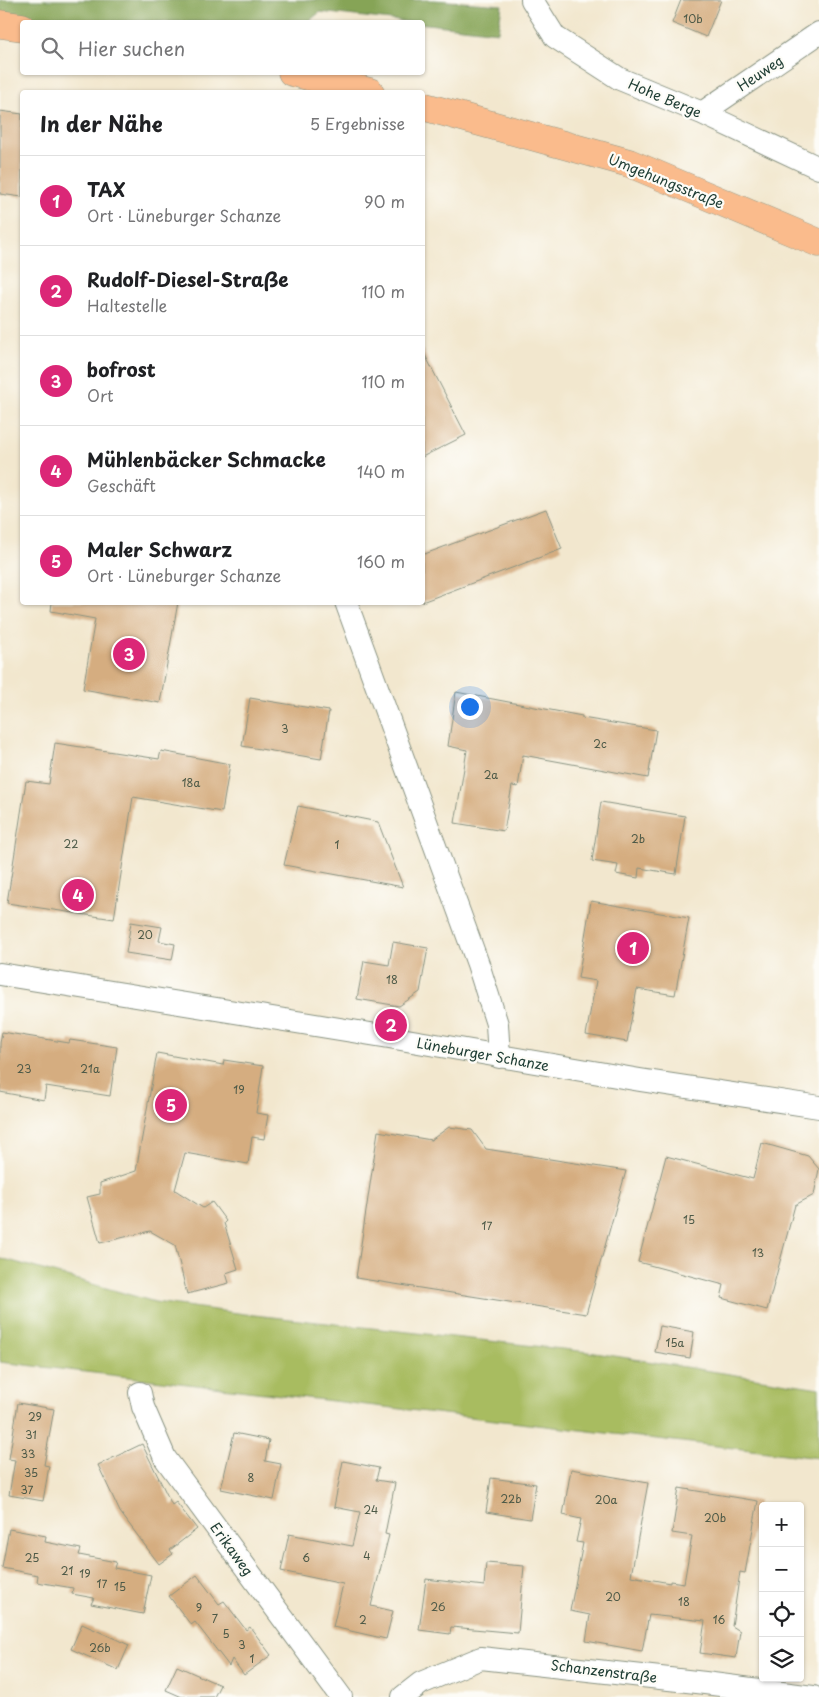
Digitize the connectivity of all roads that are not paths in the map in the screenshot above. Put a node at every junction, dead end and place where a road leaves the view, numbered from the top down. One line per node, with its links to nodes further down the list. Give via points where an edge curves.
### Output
1 (532, 0): 8 (street, Hohe Berge, via 555,37 620,79)
2 (0, 24): 3 (main road)
3 (20, 27)
4 (819, 33): 8 (street, Heuweg)
5 (304, 75): 6 (main road)
6 (362, 90)
7 (425, 107): 10 (main road, Umgehungsstraße, via 629,164 784,227)
8 (702, 113): 9 (street, Hohe Berge)
9 (819, 168)
10 (819, 245)
11 (347, 605): 13 (street, via 478,964 497,1024)
12 (0, 974): 13 (street, Lüneburger Schanze)
13 (499, 1057): 14 (street, Lüneburger Schanze)
14 (819, 1108)
15 (140, 1393): 16 (street, Erikaweg, via 142,1407 165,1458)
16 (341, 1697)
17 (403, 1697): 18 (street, Schanzenstraße, via 421,1684 480,1658)
18 (813, 1697)

